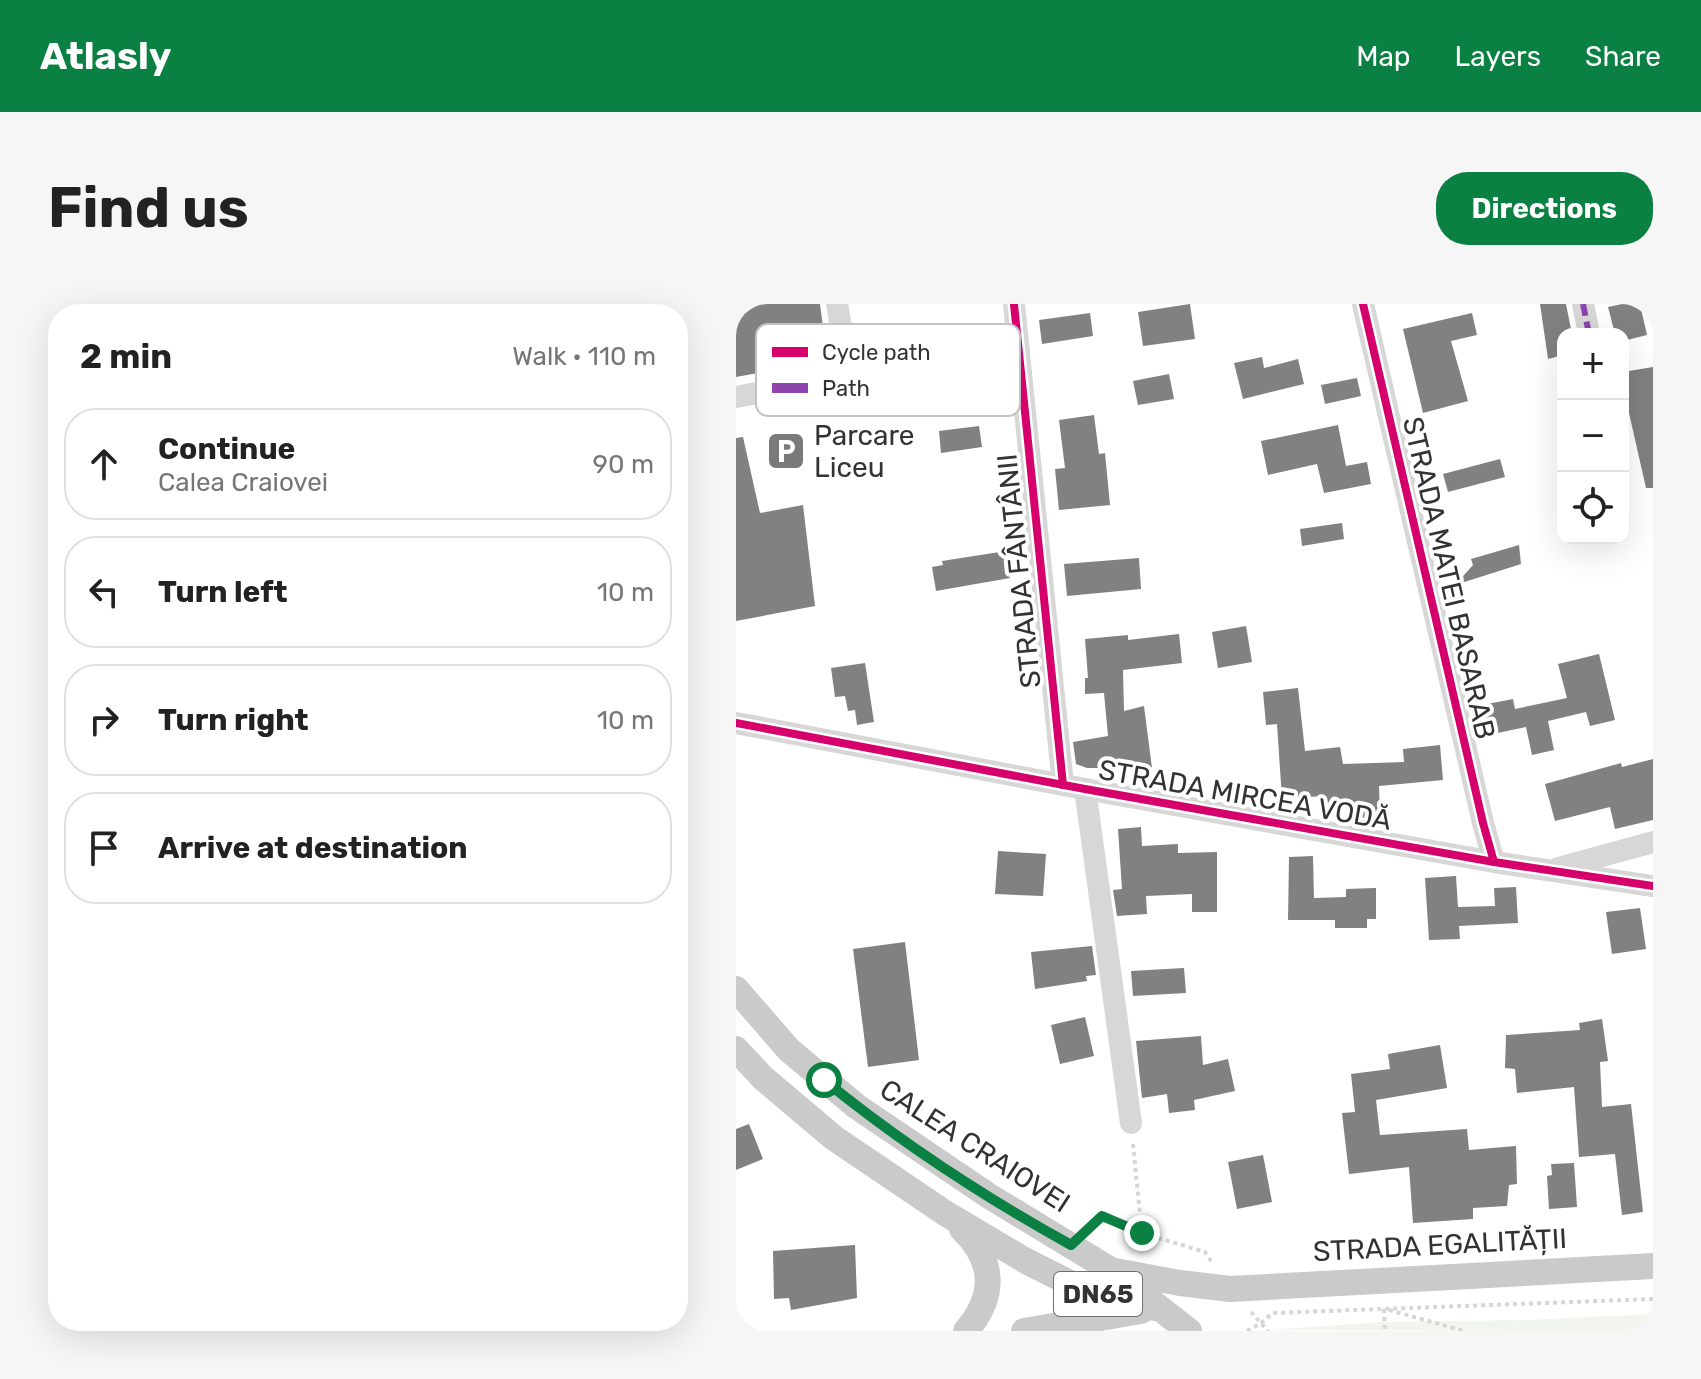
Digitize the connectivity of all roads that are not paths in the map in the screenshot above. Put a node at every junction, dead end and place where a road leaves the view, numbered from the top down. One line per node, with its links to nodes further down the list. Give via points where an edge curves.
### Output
1 (837, 304): 5 (street)
2 (1014, 304): 6 (street, STRADA FÂNTÂNII)
3 (1363, 304): 14 (street, STRADA MATEI BASARAB)
4 (1583, 304): 7 (street)
5 (840, 324)
6 (1016, 324)
7 (1588, 328)
8 (1020, 352): 12 (street, STRADA FÂNTÂNII)
9 (756, 393): 10 (street)
10 (736, 397)
11 (736, 723): 12 (street, STRADA MIRCEA VODĂ)
12 (1074, 787): 14 (street, STRADA MIRCEA VODĂ); 19 (street, STRADA FÂNTÂNII)
13 (1653, 842): 15 (street)
14 (1494, 862): 15 (street, STRADA MIRCEA VODĂ)
15 (1551, 869): 16 (street, STRADA MIRCEA VODĂ)
16 (1653, 886)
17 (736, 989): 22 (main road, CALEA CRAIOVEI / DN65, via 789,1050 856,1106)
18 (736, 1049): 20 (main road, DN65, via 823,1130)
19 (1131, 1123)
20 (945, 1213): 24 (main road, DN65, via 1074,1285); 25 (main road, via 973,1241 988,1271 983,1305)
21 (1653, 1266): 23 (main road, STRADA EGALITĂȚII)
22 (1111, 1270): 23 (main road, DN65); 24 (main road, CALEA CRAIOVEI / DN65)
23 (1230, 1289): 24 (main road, DN65)
24 (1158, 1308): 26 (main road); 27 (main road, CALEA CRAIOVEI)
25 (966, 1331)
26 (1024, 1331)
27 (1189, 1331)

